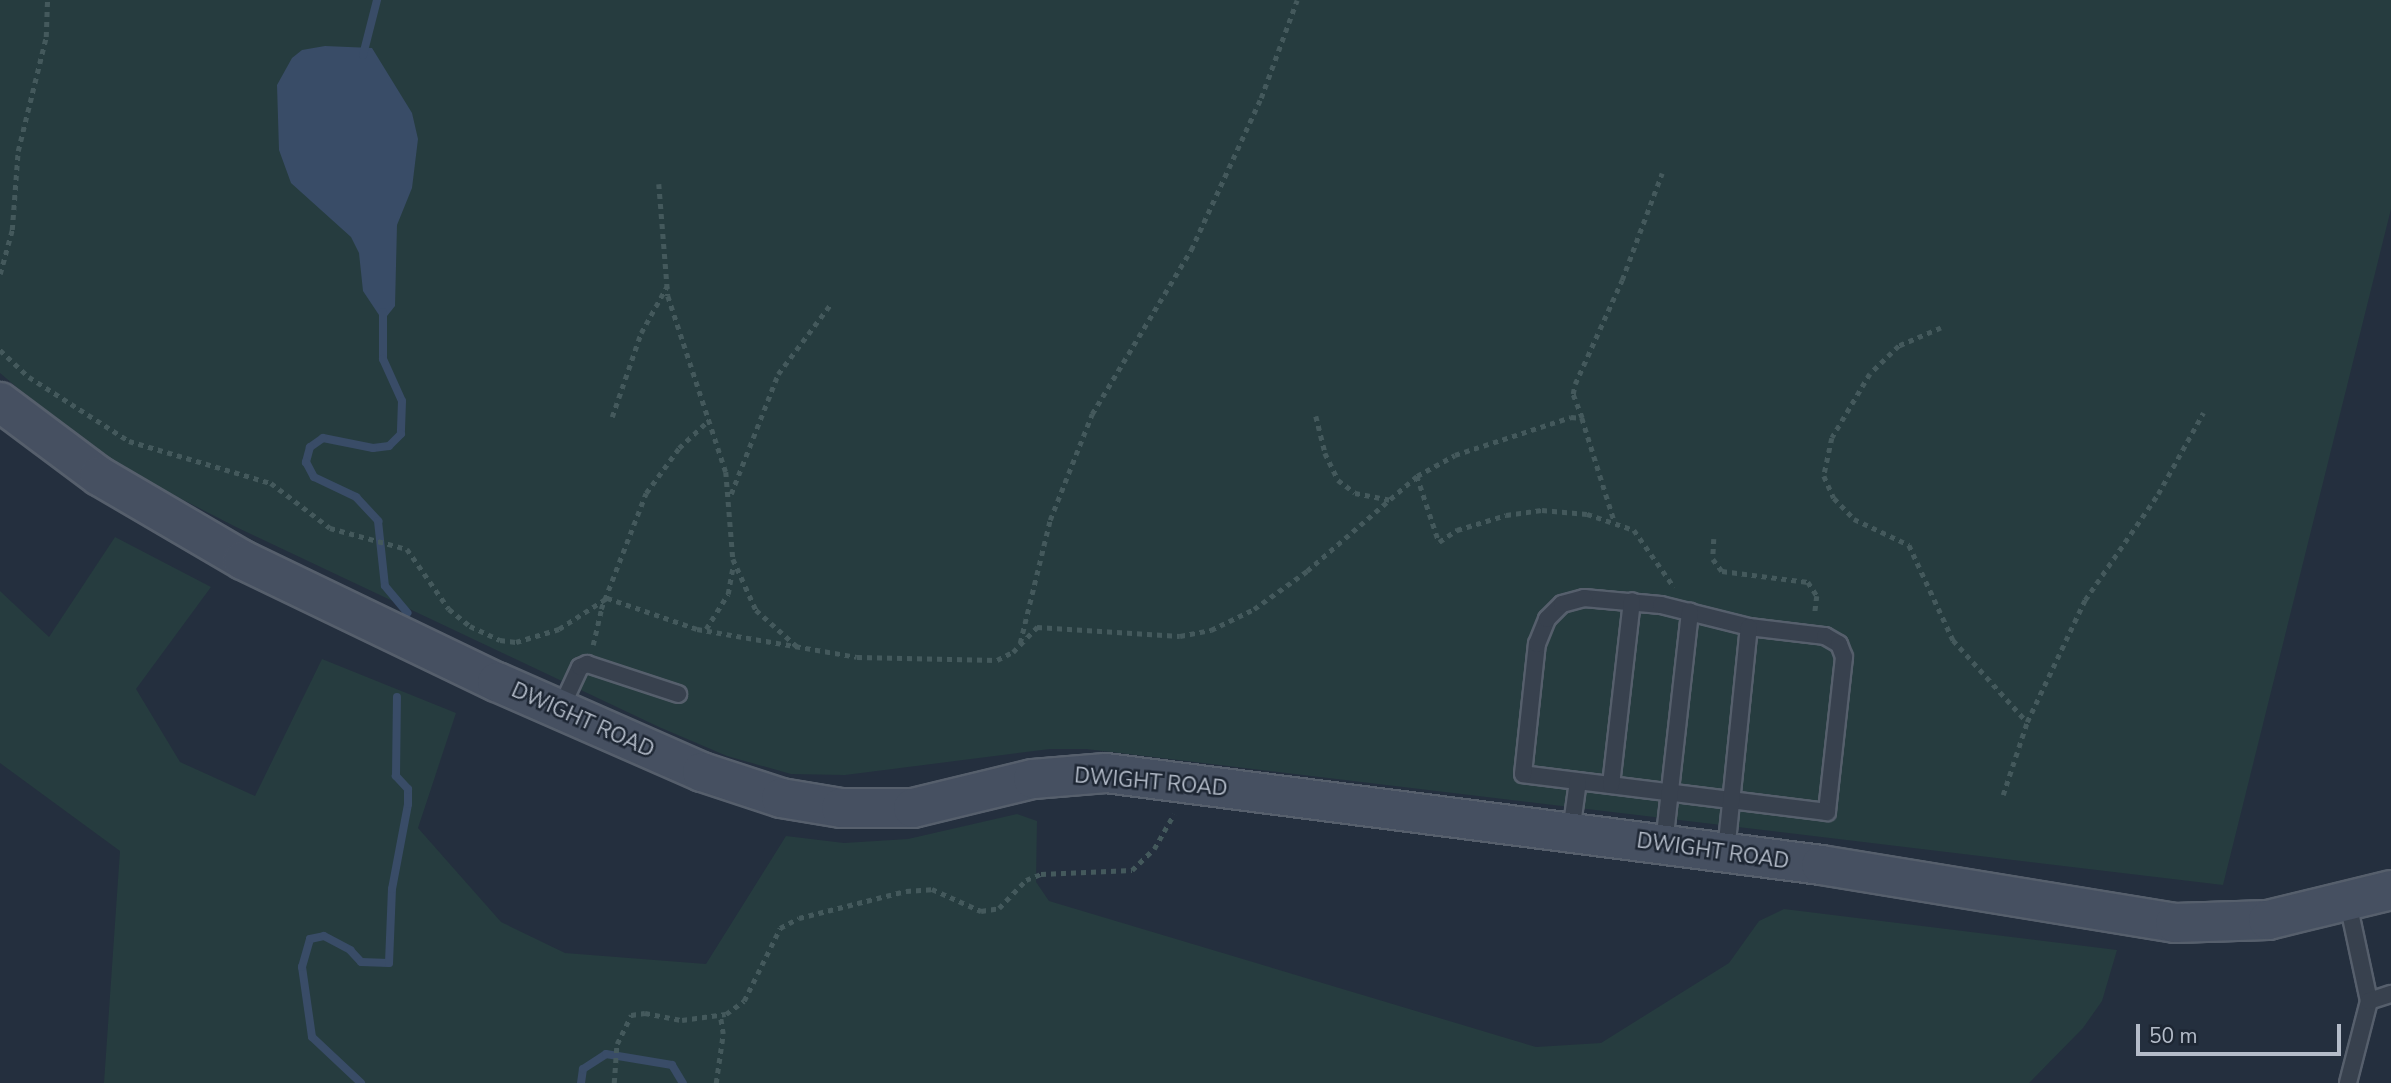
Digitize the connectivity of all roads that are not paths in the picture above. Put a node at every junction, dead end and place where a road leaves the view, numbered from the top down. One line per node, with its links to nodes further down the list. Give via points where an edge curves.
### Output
1 (0, 402): 6 (main road, DWIGHT ROAD, via 99,476 216,546)
2 (1632, 600): 3 (lane); 7 (lane, via 1584,598 1562,604 1547,619 1537,645 1523,774); 8 (lane)
3 (1690, 611): 4 (lane); 9 (lane)
4 (1749, 627): 10 (lane); 10 (lane, via 1813,635 1839,644 1844,657 1827,812)
5 (678, 694): 6 (lane, via 597,666 580,667)
6 (560, 710): 11 (main road, DWIGHT ROAD, via 754,790 841,808 923,806 1033,779 1079,773 1192,783)
7 (1578, 781): 8 (lane); 11 (lane)
8 (1611, 785): 9 (lane)
9 (1670, 793): 10 (lane); 12 (lane)
10 (1730, 800): 13 (lane)
11 (1571, 832): 12 (main road, DWIGHT ROAD)
12 (1664, 844): 13 (main road, DWIGHT ROAD)
13 (1726, 852): 15 (main road, DWIGHT ROAD, via 2175,923 2268,920)
14 (2391, 890): 15 (main road, DWIGHT ROAD)
15 (2348, 903): 17 (lane)
16 (2390, 998): 17 (lane)
17 (2369, 1001): 18 (lane)
18 (2348, 1083)

